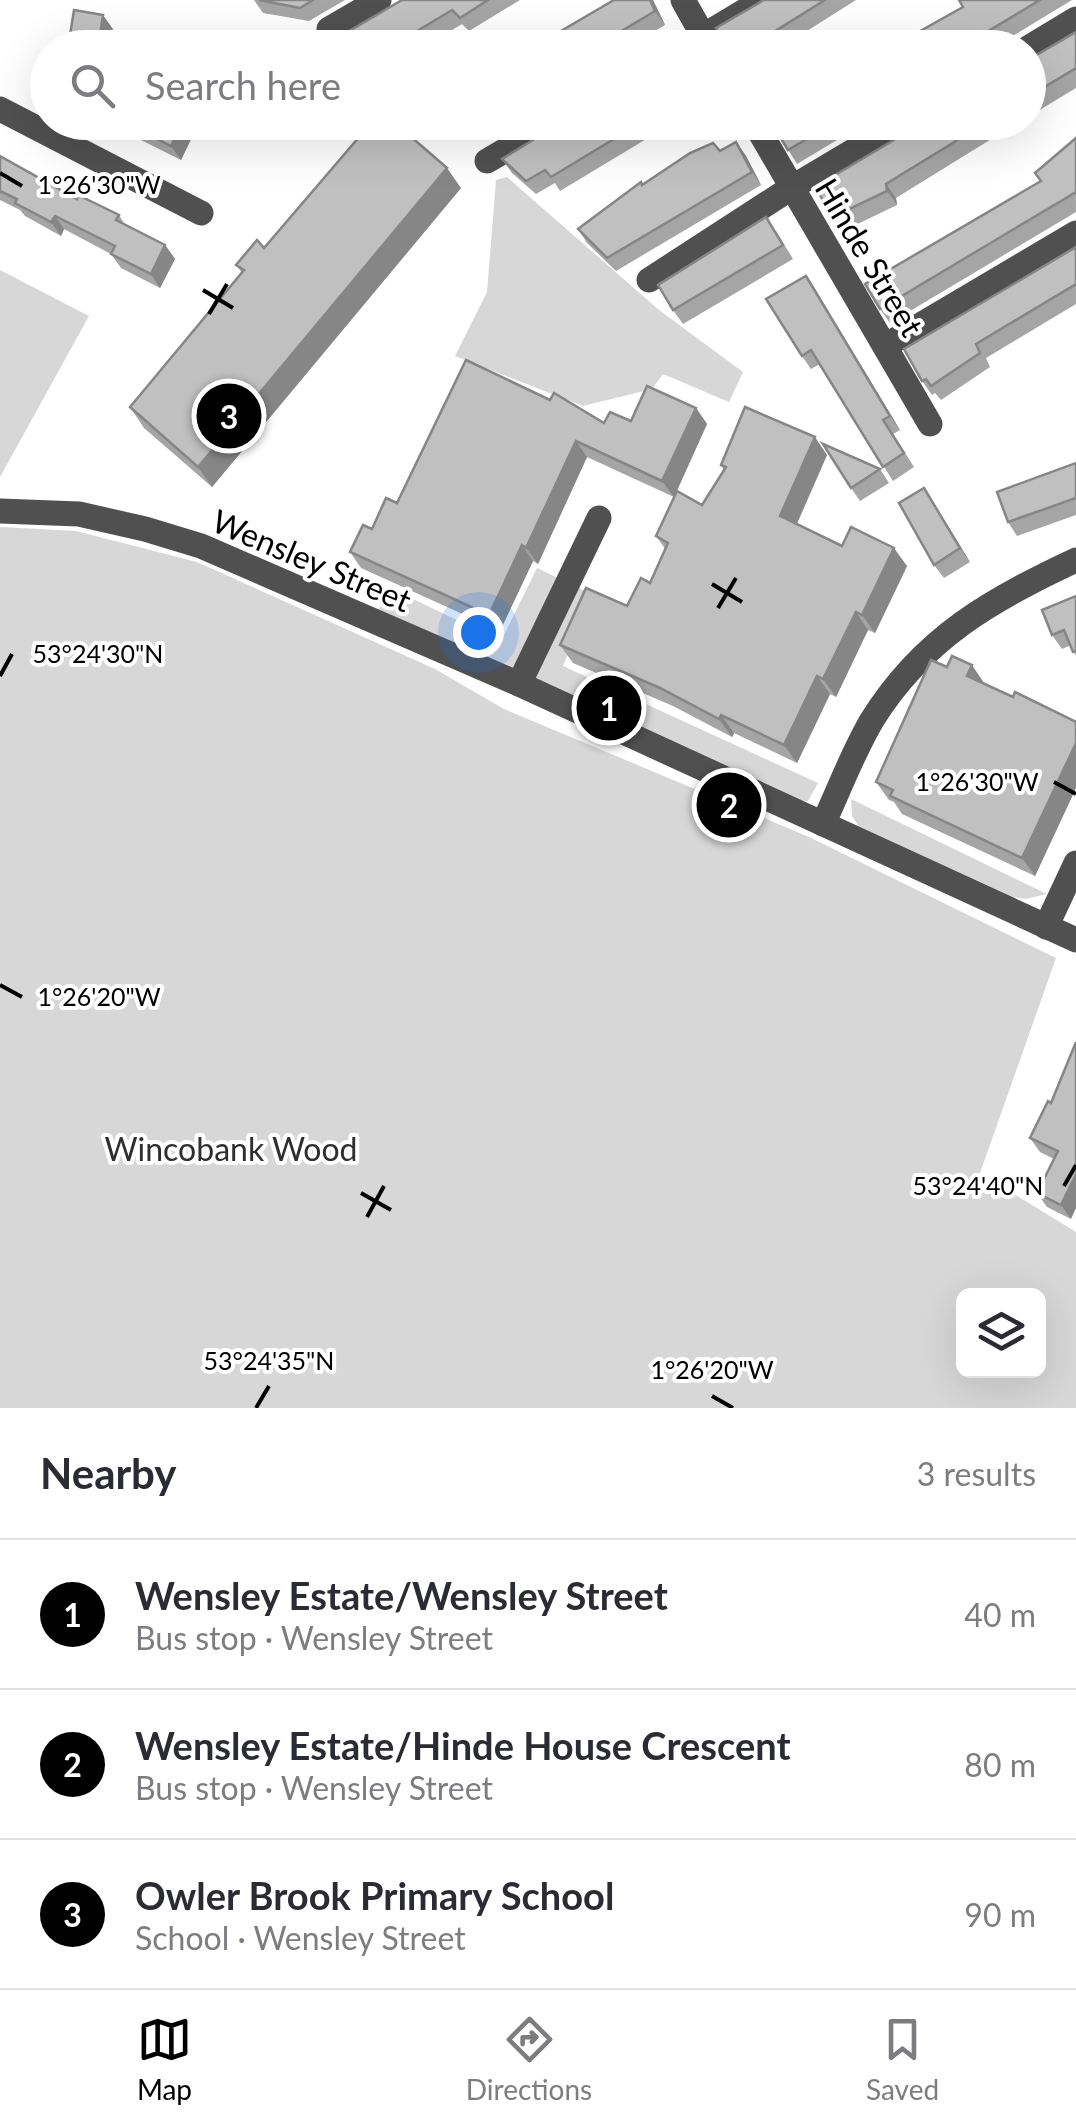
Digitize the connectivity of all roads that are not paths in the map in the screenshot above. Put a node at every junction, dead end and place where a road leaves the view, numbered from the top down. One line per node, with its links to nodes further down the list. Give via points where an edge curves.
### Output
1 (379, 0): 5 (street)
2 (683, 0): 6 (street)
3 (763, 0): 7 (street)
4 (1076, 18): 8 (street)
5 (329, 30)
6 (694, 30)
7 (719, 30)
8 (1046, 37)
9 (0, 109): 10 (street)
10 (30, 125)
11 (60, 140): 17 (street)
12 (522, 140): 15 (street)
13 (764, 140): 16 (street, Hinde Street)
14 (872, 140): 16 (street)
15 (487, 160)
16 (792, 188): 19 (street); 20 (street, Hinde Street)
17 (201, 213)
18 (1076, 232): 20 (street)
19 (650, 280)
20 (885, 346): 21 (street, Hinde Street)
21 (930, 424)
22 (0, 511): 25 (street, Wensley Street, via 79,514 201,546)
23 (599, 518): 25 (street)
24 (1076, 560): 26 (street, via 961,621 914,664 872,720)
25 (519, 684): 26 (street, Wensley Street)
26 (823, 824): 28 (street, Wensley Street)
27 (1076, 864): 28 (street)
28 (1046, 926): 29 (street, Wensley Street)
29 (1076, 940)

